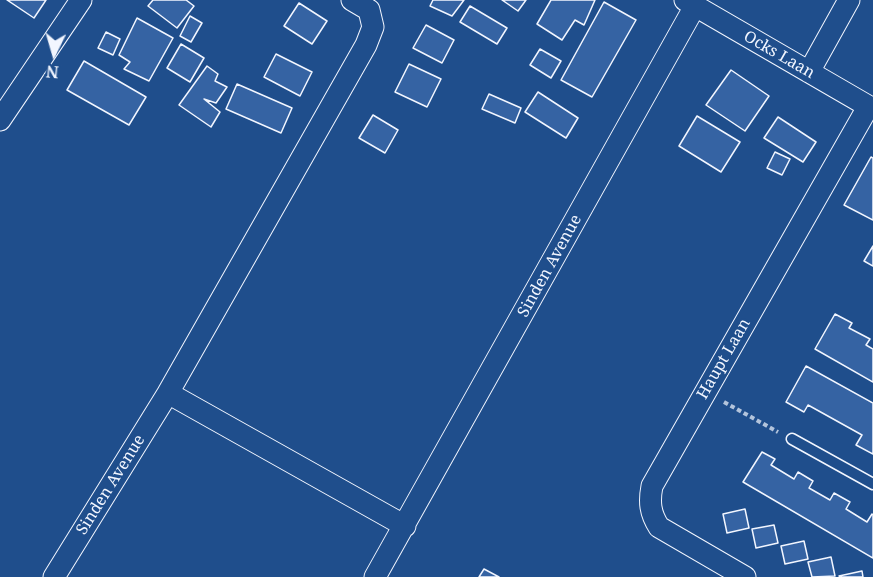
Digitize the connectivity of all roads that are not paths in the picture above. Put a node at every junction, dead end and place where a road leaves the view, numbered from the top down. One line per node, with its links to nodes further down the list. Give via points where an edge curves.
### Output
1 (81, 0): 7 (street)
2 (352, 0): 8 (street, Sinden Avenue, via 369,10 373,27 366,45)
3 (849, 0): 5 (street)
4 (690, 3): 5 (street, Ocks Laan); 11 (street, Sinden Avenue)
5 (809, 72): 6 (street, Ocks Laan)
6 (870, 108): 14 (street, Haupt Laan, via 652,486 651,515 659,527)
7 (0, 120)
8 (168, 393): 11 (street); 12 (street, Sinden Avenue)
9 (792, 439): 10 (lane)
10 (873, 484)
11 (405, 526): 13 (street, Sinden Avenue)
12 (54, 577)
13 (375, 577)
14 (745, 577)

